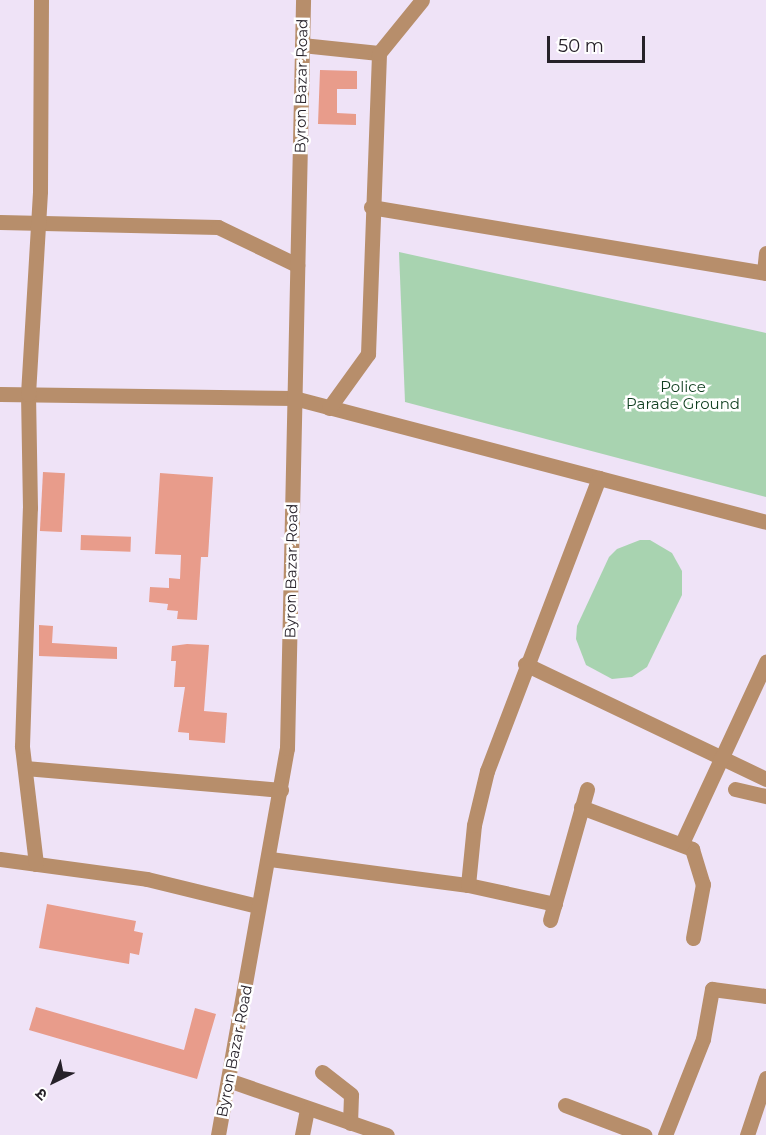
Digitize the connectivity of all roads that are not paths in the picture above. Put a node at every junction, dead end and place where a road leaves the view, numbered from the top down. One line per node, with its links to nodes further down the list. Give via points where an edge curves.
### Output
1 (41, 0): 8 (street)
2 (303, 0): 4 (street, Byron Bazar Road)
3 (422, 0): 5 (street)
4 (302, 45): 5 (street); 10 (street, Byron Bazar Road)
5 (379, 53): 6 (street)
6 (371, 207): 11 (street); 15 (street, via 368,354)
7 (0, 222): 8 (street)
8 (38, 225): 10 (street, via 218,227); 13 (street)
9 (766, 253): 11 (street)
10 (297, 265): 14 (street, Byron Bazar Road)
11 (765, 273)
12 (0, 394): 13 (street)
13 (28, 394): 14 (street); 21 (street)
14 (294, 398): 15 (street); 25 (street, Byron Bazar Road, via 287,748)
15 (330, 408): 16 (street)
16 (599, 478): 17 (street); 19 (street)
17 (766, 522)
18 (766, 662): 20 (street)
19 (525, 664): 20 (street); 32 (street, via 487,771 474,825)
20 (723, 756): 22 (street); 28 (street)
21 (25, 768): 25 (street); 31 (street)
22 (766, 779)
23 (586, 789): 27 (street)
24 (735, 789): 26 (street)
25 (280, 790): 30 (street, Byron Bazar Road)
26 (766, 796)
27 (581, 807): 28 (street); 33 (street)
28 (682, 843): 36 (street, via 692,849 703,884)
29 (0, 859): 31 (street)
30 (270, 859): 32 (street); 34 (street, Byron Bazar Road)
31 (36, 864): 34 (street, via 147,879)
32 (468, 885): 33 (street)
33 (555, 904): 35 (street)
34 (258, 906): 40 (street, Byron Bazar Road, via 261,908)
35 (550, 920)
36 (693, 938)
37 (766, 996): 48 (street, via 712,989 703,1039)
38 (321, 1072): 43 (street, via 351,1095)
39 (766, 1078): 49 (street)
40 (228, 1080): 42 (street); 44 (street, Byron Bazar Road)
41 (565, 1105): 47 (street)
42 (307, 1110): 43 (street); 45 (street)
43 (350, 1123): 46 (street)
44 (218, 1135)
45 (302, 1135)
46 (387, 1135)
47 (644, 1135)
48 (665, 1135)
49 (747, 1135)

